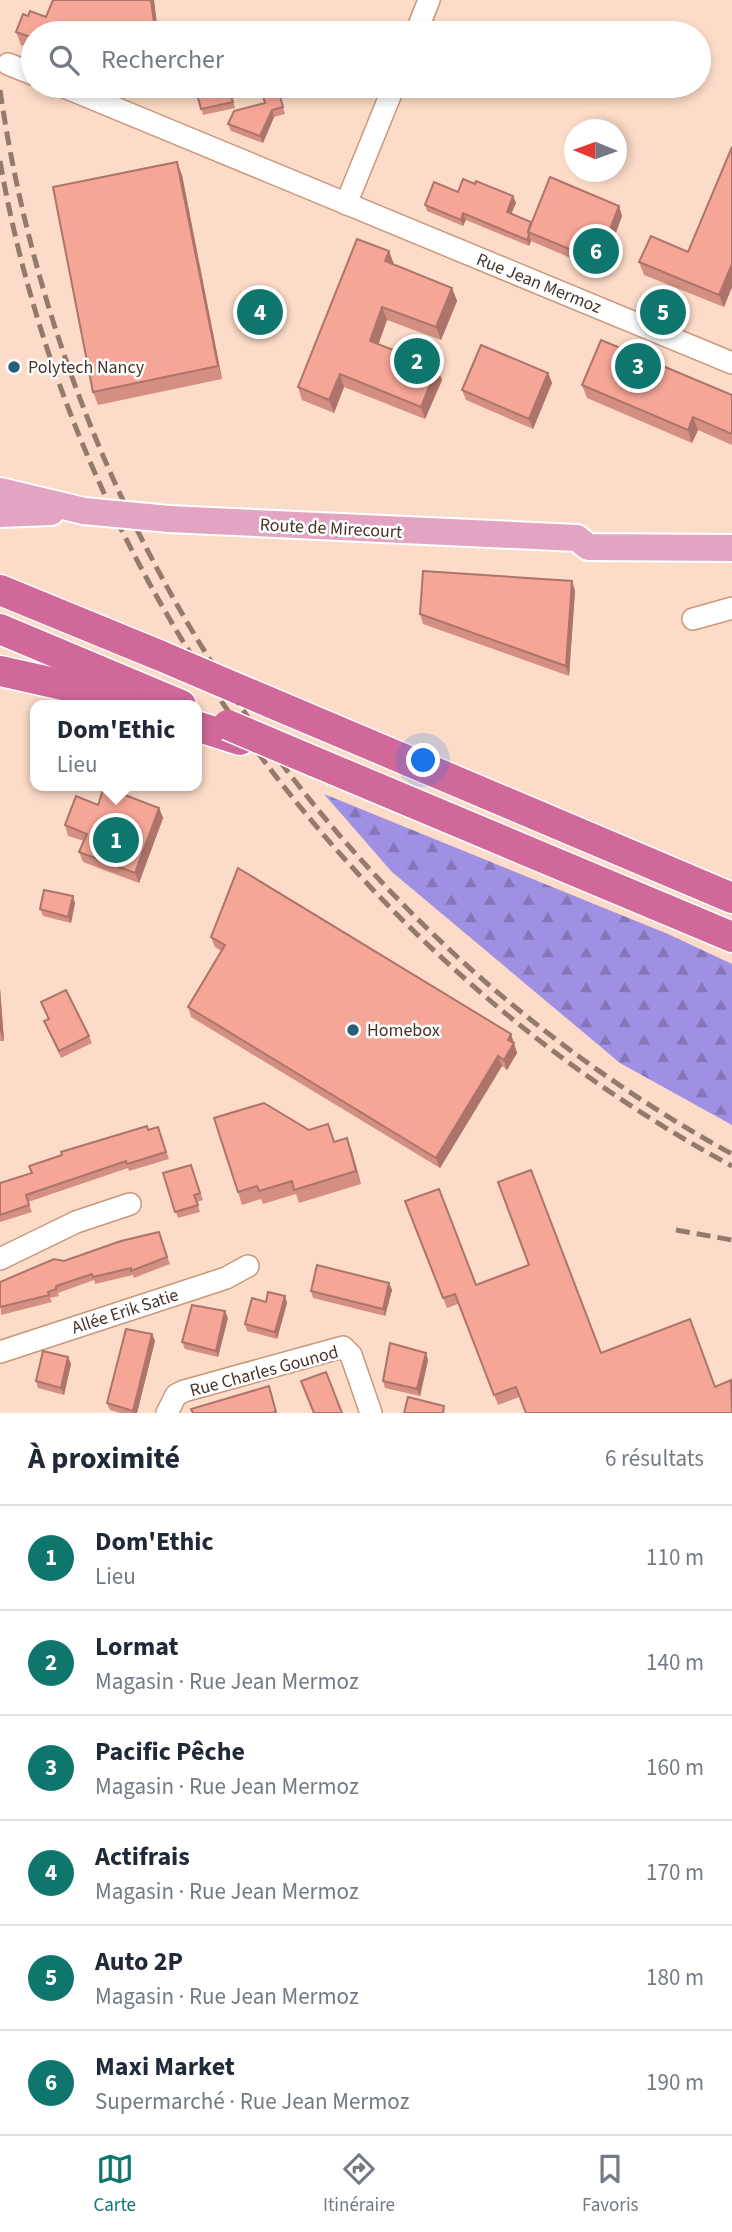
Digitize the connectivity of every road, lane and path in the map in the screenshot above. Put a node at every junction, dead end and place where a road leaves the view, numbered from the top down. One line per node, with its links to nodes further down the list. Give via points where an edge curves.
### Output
1 (429, 0): 2 (street)
2 (421, 21)
3 (8, 64): 4 (street)
4 (21, 69)
5 (91, 98): 7 (street, Rue Jean Mermoz)
6 (389, 98): 7 (street)
7 (346, 204): 8 (street, Rue Jean Mermoz)
8 (732, 363)
9 (0, 491): 10 (main road, Route de Mirecourt)
10 (85, 511): 11 (main road, Route de Mirecourt); 13 (main road, Route de Mirecourt, bridge)
11 (0, 514)
12 (732, 530): 13 (main road, Route de Mirecourt, via 588,529)
13 (577, 538): 14 (main road, Route de Mirecourt, via 588,547)
14 (732, 548)
15 (0, 590): 25 (highway, bridge)
16 (732, 608): 17 (street)
17 (693, 619)
18 (0, 629): 21 (highway)
19 (0, 671): 20 (highway)
20 (119, 700)
21 (169, 700)
22 (202, 715): 24 (highway)
23 (202, 727): 24 (highway)
24 (234, 732): 26 (highway, bridge)
25 (732, 898)
26 (732, 937)
27 (131, 1204): 28 (street, via 76,1222)
28 (0, 1259)
29 (248, 1266): 30 (street, Allée Erik Satie, via 226,1278)
30 (0, 1352)
31 (167, 1413): 32 (street, Rue Charles Gounod, via 176,1395 184,1391 342,1347 351,1355)
32 (371, 1413)

